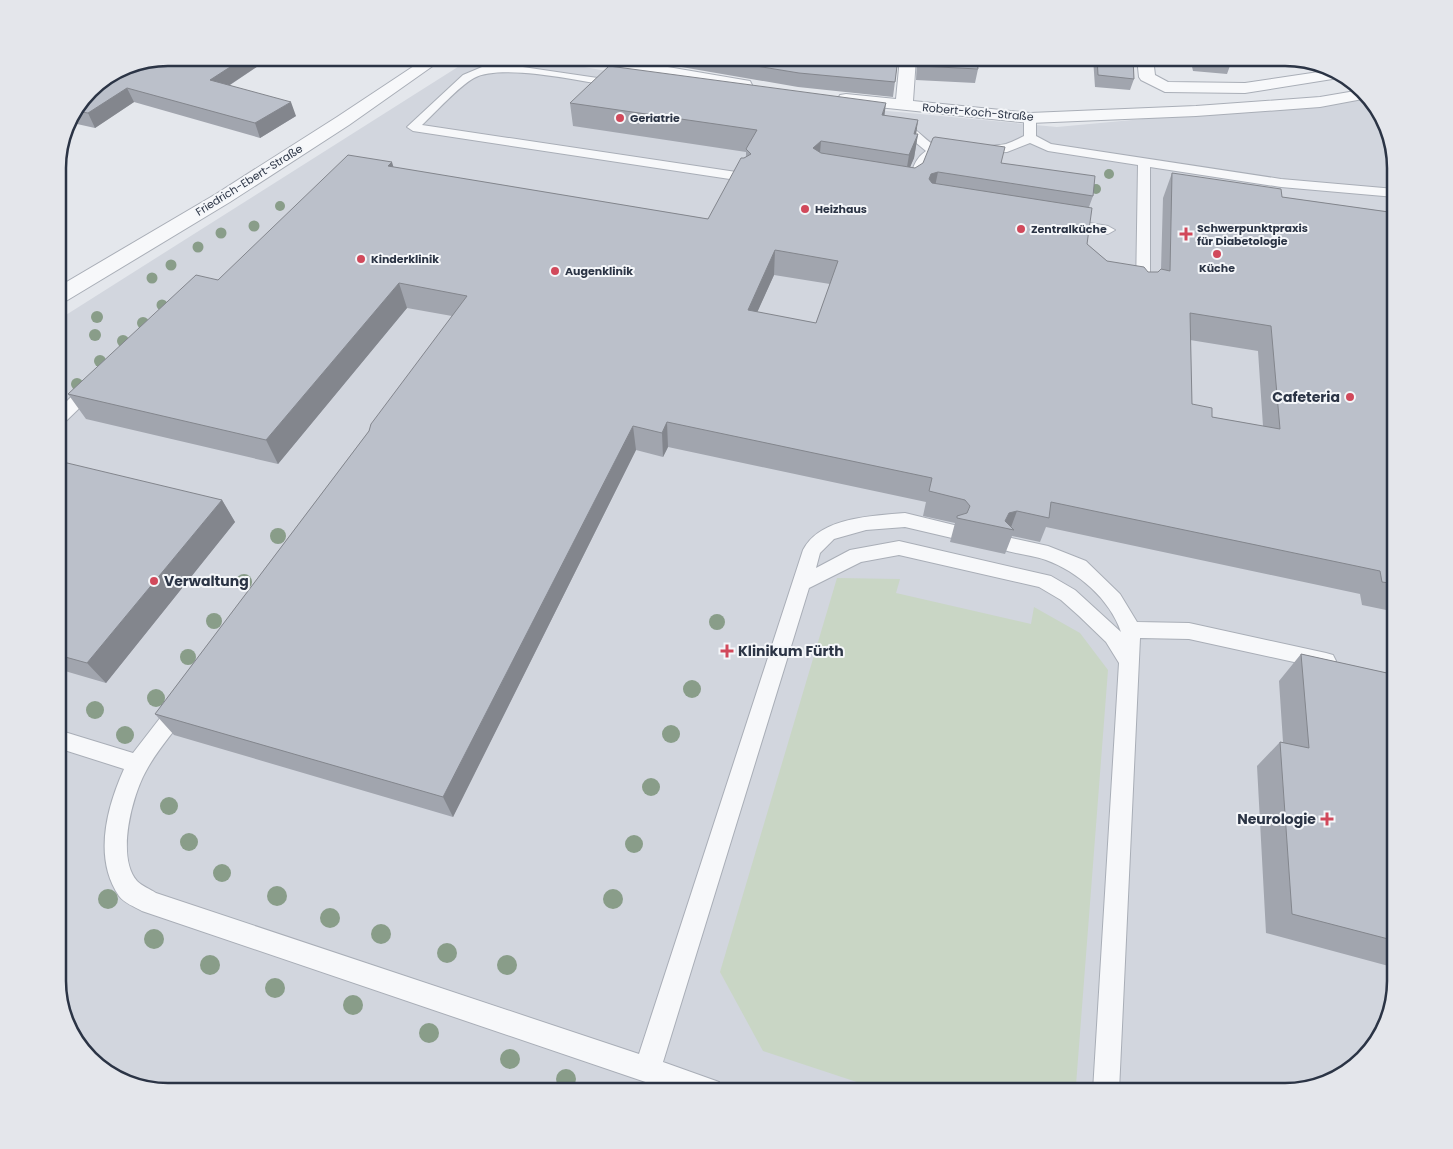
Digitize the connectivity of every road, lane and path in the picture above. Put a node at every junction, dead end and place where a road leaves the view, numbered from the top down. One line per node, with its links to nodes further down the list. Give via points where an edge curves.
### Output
1 (424, 66): 21 (street, Friedrich-Ebert-Straße, via 223,198)
2 (634, 66): 7 (street)
3 (907, 66): 10 (street)
4 (1146, 66): 5 (street, via 1147,77 1165,87 1244,88)
5 (1327, 76)
6 (632, 86): 16 (lane, via 516,69 482,70 467,77 414,127)
7 (760, 88)
8 (1356, 96): 11 (street, Robert-Koch-Straße, via 1320,102 1196,111)
9 (827, 97): 10 (street, Robert-Koch-Straße)
10 (904, 105): 11 (street, Robert-Koch-Straße)
11 (1030, 118): 13 (lane)
12 (884, 122): 14 (lane, via 907,128)
13 (1030, 138): 14 (lane, via 1006,148); 15 (lane, via 1048,147)
14 (934, 150): 17 (lane, via 922,159 911,186)
15 (1144, 163): 18 (lane, via 1281,183); 22 (lane)
16 (744, 177)
17 (893, 183)
18 (1387, 192)
19 (1048, 220): 20 (lane)
20 (1108, 230)
21 (66, 291)
22 (1143, 292)
23 (105, 374): 24 (lane)
24 (66, 411)
25 (952, 531): 27 (lane, via 905,520 866,523 828,534 812,550)
26 (1007, 544): 28 (lane, via 1048,553 1078,566 1114,599)
27 (801, 584): 29 (lane, via 857,555 899,548 1044,581 1068,595 1093,616 1113,636); 34 (lane)
28 (1130, 630): 29 (lane); 30 (lane, via 1189,631)
29 (1129, 661): 36 (lane)
30 (1348, 666)
31 (191, 693): 33 (lane)
32 (66, 742): 33 (lane)
33 (138, 764): 34 (lane, via 122,807 115,839 120,874 130,889 150,903)
34 (646, 1070): 35 (lane)
35 (684, 1083)
36 (1106, 1083)

